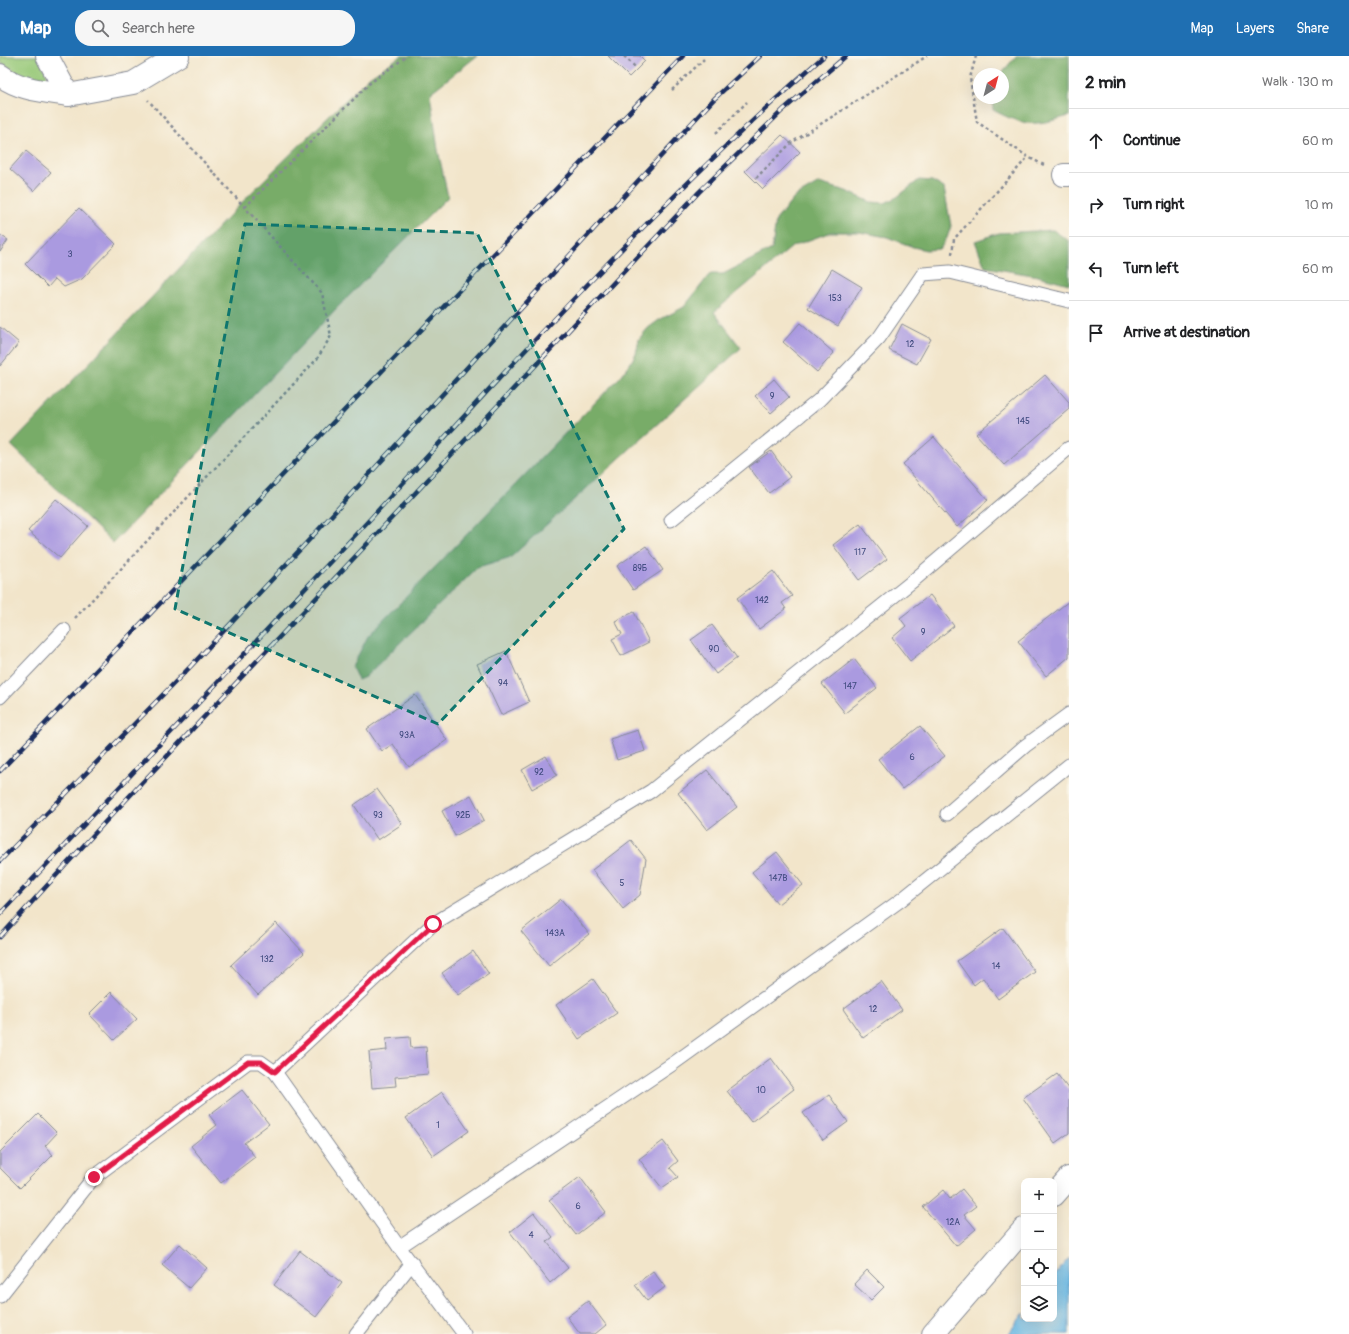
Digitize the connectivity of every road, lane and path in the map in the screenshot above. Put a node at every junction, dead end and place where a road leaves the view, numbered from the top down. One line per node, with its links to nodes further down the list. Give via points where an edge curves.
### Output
1 (47, 56): 12 (street)
2 (178, 56): 10 (street)
3 (407, 56): 18 (path, via 370,83)
4 (624, 56): 8 (path)
5 (927, 56): 17 (path, via 790,143)
6 (976, 56): 15 (path, via 970,78 977,122)
7 (704, 59): 11 (path)
8 (635, 67)
9 (0, 75): 12 (street, via 9,82 28,89)
10 (133, 83): 12 (street); 18 (path)
11 (672, 90)
12 (68, 95)
13 (747, 102): 14 (path)
14 (716, 133)
15 (1028, 156): 16 (path); 19 (path, via 954,239)
16 (1066, 175)
17 (756, 178)
18 (245, 207): 23 (path, via 322,293 331,336 317,359)
19 (950, 272): 20 (lane); 22 (lane, via 923,274 879,338 819,400)
20 (1069, 301)
21 (1069, 448): 28 (lane, via 914,580 651,791 433,924)
22 (671, 520)
23 (64, 630): 24 (lane)
24 (0, 697)
25 (1069, 714): 27 (lane, via 1025,746)
26 (1069, 765): 32 (lane, via 894,905 674,1063)
27 (947, 814)
28 (275, 1072): 32 (lane); 34 (lane, via 261,1062 248,1062 94,1177)
29 (1069, 1178): 30 (street)
30 (1057, 1192)
31 (1021, 1232): 37 (street)
32 (399, 1247): 33 (lane)
33 (412, 1263): 35 (lane); 36 (lane)
34 (0, 1296)
35 (356, 1334)
36 (464, 1334)
37 (933, 1334)

